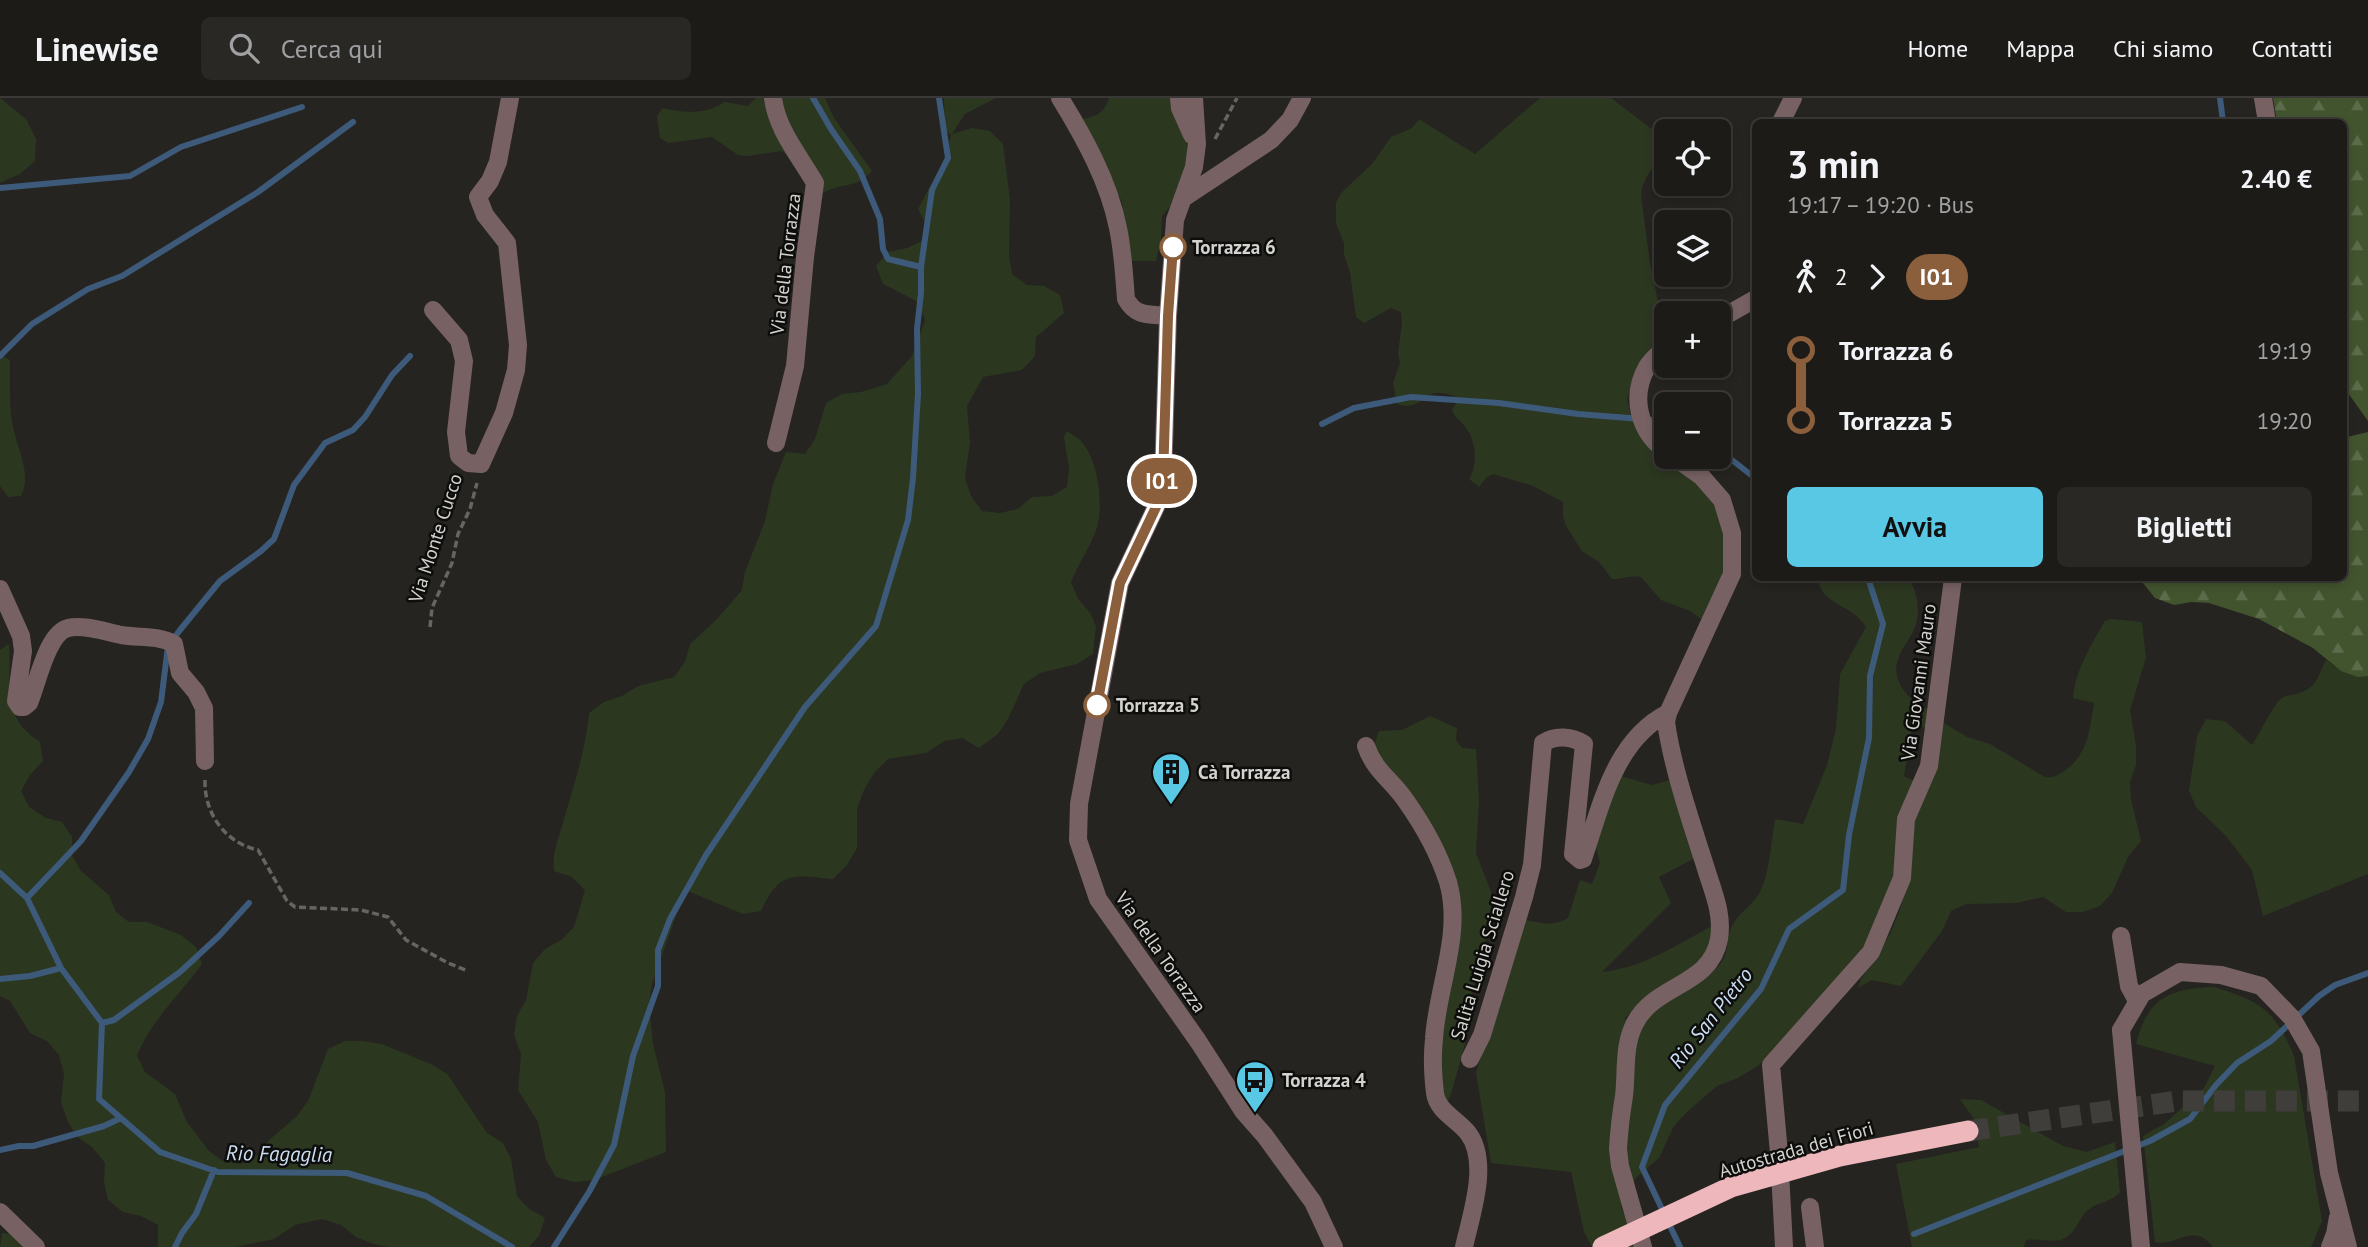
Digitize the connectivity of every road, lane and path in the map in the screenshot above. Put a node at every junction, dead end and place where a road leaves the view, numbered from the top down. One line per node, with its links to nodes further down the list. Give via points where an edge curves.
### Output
1 (510, 98): 20 (street, Via Monte Cucco, via 498,162 478,197 485,215 507,243 518,345 504,413)
2 (773, 98): 19 (street, Via della Torrazza, via 782,130 816,183 795,366)
3 (1060, 98): 16 (street, via 1081,132 1108,195 1118,227 1126,299 1140,314)
4 (1179, 98): 11 (street)
5 (1194, 98): 11 (street, Via della Torrazza)
6 (1302, 98): 12 (street, via 1271,140)
7 (1793, 98): 9 (street)
8 (2263, 98): 10 (street)
9 (1782, 119)
10 (2266, 119)
11 (1198, 144): 12 (street, Via della Torrazza)
12 (1185, 197): 16 (street, Via della Torrazza, via 1175,220)
13 (1752, 301): 15 (street)
14 (433, 310): 20 (street, Via Monte Cucco, via 459,340 464,362 456,432 459,456 468,463)
15 (1731, 313)
16 (1168, 316): 37 (street, Via della Torrazza, via 1163,479 1156,507 1120,583 1079,804 1079,841 1098,899 1243,1111 1313,1202)
17 (1654, 360): 18 (street, via 1637,398 1642,424)
18 (1654, 441)
19 (776, 443)
20 (481, 464): 24 (path, Via Monte Cucco, via 452,563 432,608)
21 (1691, 469): 25 (street, via 1722,500 1732,533 1732,574)
22 (1953, 581): 41 (street, Via Giovanni Mauro, via 1929,766 1906,819 1902,877 1871,952 1771,1065)
23 (0, 589): 27 (street, via 21,636 16,701 20,707 29,703 51,643 61,631 76,627 166,639 174,644 180,673 204,708)
24 (430, 627)
25 (1668, 713): 31 (street, Salita Luigia Sciallero, via 1642,730 1629,746 1610,778 1580,860 1573,854 1586,748 1578,740 1565,738 1543,743 1532,865 1482,1035); 40 (street, via 1667,731 1718,904 1719,939 1712,961 1696,978 1646,1007 1628,1043 1618,1149)
26 (1366, 746): 38 (street, Salita Luigia Sciallero, via 1371,762 1405,799 1434,848 1453,901 1434,1039 1435,1096 1469,1134 1479,1163)
27 (205, 761): 29 (path, via 212,816 246,847 258,850 287,901 295,907 362,910 388,917 407,940)
28 (2121, 936): 30 (street, via 2129,986)
29 (468, 971)
30 (2137, 1001): 35 (street, via 2180,972 2221,975 2261,986 2292,1018 2311,1051); 43 (street, bridge, via 2121,1030)
31 (1469, 1059)
32 (1968, 1131): 39 (highway, Autostrada dei Fiori, bridge, via 1840,1156 1731,1188)
33 (1810, 1207): 42 (street)
34 (0, 1212): 36 (street)
35 (2345, 1246)
36 (36, 1247)
37 (1334, 1247)
38 (1464, 1247)
39 (1603, 1247)
40 (1643, 1247)
41 (1784, 1247)
42 (1815, 1247)
43 (2141, 1247)

